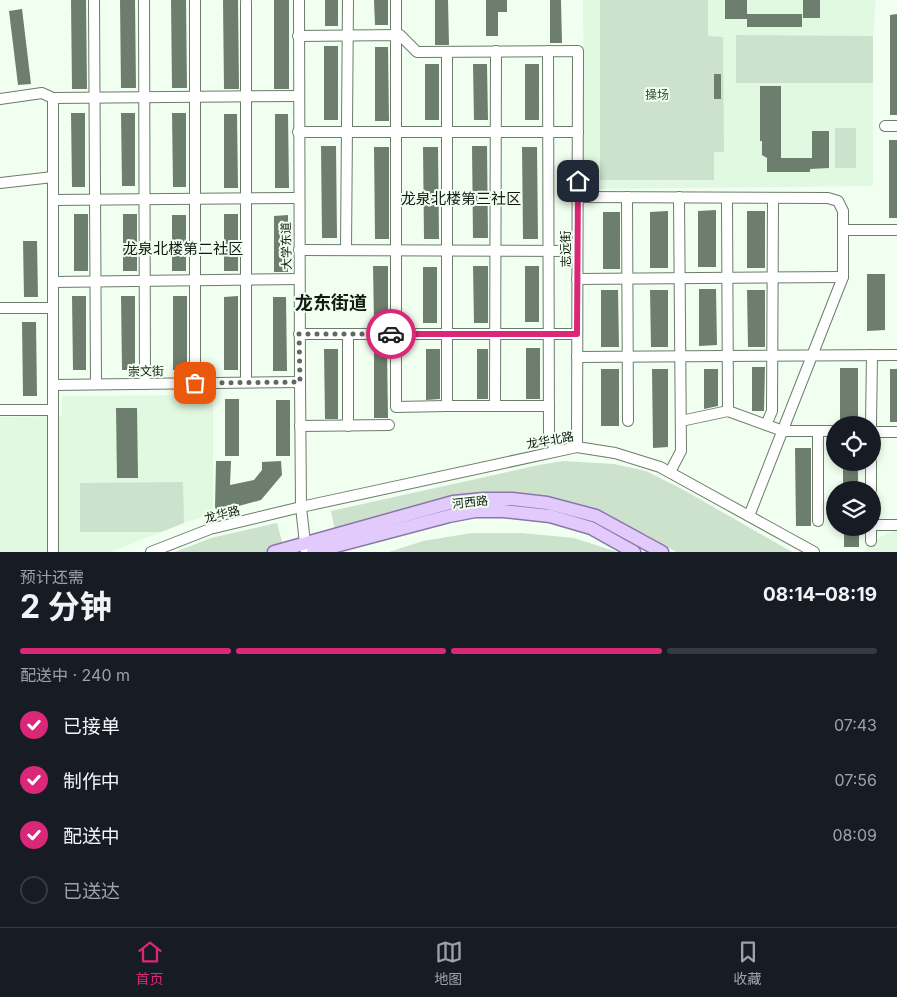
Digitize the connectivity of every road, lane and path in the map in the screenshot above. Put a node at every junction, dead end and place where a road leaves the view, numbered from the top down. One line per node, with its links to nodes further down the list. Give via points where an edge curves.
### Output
1 (94, 0): 18 (street)
2 (144, 0): 19 (street)
3 (195, 0): 15 (street)
4 (299, 0): 9 (street, 大学东道)
5 (348, 0): 10 (street)
6 (396, 0): 8 (street)
7 (246, 2): 16 (street)
8 (395, 35): 10 (street); 13 (street, via 400,35 417,52); 25 (street)
9 (298, 36): 10 (street); 14 (street, 大学东道)
10 (348, 36): 24 (street)
11 (496, 51): 12 (street); 13 (street); 27 (street)
12 (548, 51): 28 (street, 志远街, via 578,51); 86 (street)
13 (447, 52): 26 (street)
14 (298, 96): 16 (street); 23 (street, 大学东道)
15 (195, 97): 16 (street); 19 (street); 38 (street)
16 (246, 97): 39 (street)
17 (53, 98): 18 (street); 20 (street, via 42,93); 29 (street)
18 (94, 98): 19 (street); 41 (street)
19 (144, 98): 37 (street)
20 (0, 99)
21 (885, 126): 22 (street)
22 (897, 126)
23 (298, 132): 24 (street); 33 (street, 大学东道)
24 (347, 132): 25 (street); 45 (street)
25 (396, 132): 26 (street); 46 (street)
26 (447, 132): 27 (street); 47 (street)
27 (496, 132): 28 (street); 48 (street)
28 (578, 132): 31 (street, 志远街)
29 (53, 177): 30 (street); 40 (street)
30 (0, 183)
31 (578, 197): 32 (street); 49 (street, 志远街)
32 (627, 197): 34 (street); 52 (street)
33 (298, 198): 39 (street); 44 (street, 大学东道)
34 (679, 198): 35 (street); 53 (street)
35 (727, 198): 36 (street); 54 (street)
36 (773, 198): 42 (street, via 828,198 838,201 843,211); 50 (street)
37 (144, 199): 38 (street); 41 (street); 60 (street)
38 (195, 199): 39 (street); 57 (street)
39 (246, 199): 58 (street)
40 (53, 200): 41 (street); 61 (street)
41 (95, 200): 59 (street)
42 (843, 230): 43 (street); 51 (street)
43 (897, 230)
44 (299, 250): 45 (street); 55 (street, 大学东道)
45 (346, 250): 46 (street)
46 (396, 250): 47 (street); 66 (street)
47 (447, 250): 48 (street); 67 (street)
48 (495, 251): 49 (street); 68 (street)
49 (577, 251): 56 (street, 志远街)
50 (772, 277): 51 (street); 54 (street); 76 (street)
51 (843, 277): 77 (street)
52 (628, 278): 53 (street); 56 (street); 73 (street)
53 (680, 278): 54 (street); 74 (street)
54 (728, 278): 75 (street)
55 (299, 279): 58 (street); 64 (street, 大学东道)
56 (577, 279): 69 (street, 志远街)
57 (195, 280): 58 (street); 60 (street); 80 (street)
58 (246, 280): 78 (street)
59 (96, 281): 60 (street); 61 (street); 81 (street)
60 (144, 281): 82 (street)
61 (53, 282): 63 (street)
62 (0, 308): 63 (street)
63 (53, 308): 83 (street)
64 (299, 334): 65 (street); 79 (street, 大学东道)
65 (348, 334): 66 (street); 96 (street)
66 (396, 334): 67 (street); 84 (street, via 396,407)
67 (447, 334): 68 (street); 84 (street)
68 (495, 334): 69 (street); 85 (street)
69 (577, 334): 72 (street, 志远街)
70 (872, 355): 71 (street); 77 (street); 90 (street)
71 (897, 355)
72 (577, 356): 73 (street); 102 (street, 志远街)
73 (628, 356): 74 (street); 91 (street)
74 (680, 356): 75 (street); 92 (street)
75 (728, 356): 76 (street); 89 (street)
76 (772, 356): 77 (street); 94 (street, via 772,411)
77 (812, 356): 97 (street)
78 (246, 382): 79 (street, 崇文街); 80 (street, 崇文街)
79 (300, 382): 95 (street, 大学东道)
80 (195, 383): 82 (street, 崇文街)
81 (96, 384): 82 (street, 崇文街); 83 (street, 崇文街)
82 (145, 384)
83 (53, 385): 88 (street)
84 (447, 406): 85 (street)
85 (495, 406): 86 (street)
86 (549, 406): 103 (street, via 550,438)
87 (0, 410): 88 (street)
88 (53, 410): 113 (street)
89 (728, 411): 92 (street); 94 (street)
90 (871, 416)
91 (628, 421)
92 (681, 421): 104 (street, via 681,451)
93 (389, 425): 96 (street)
94 (766, 425): 97 (street)
95 (300, 426): 96 (street); 105 (street, 大学东道)
96 (348, 426)
97 (783, 432): 98 (street); 106 (street)
98 (818, 432): 99 (street); 107 (street)
99 (826, 432)
100 (881, 432): 101 (street)
101 (897, 432)
102 (577, 446): 103 (street, 龙华北路); 104 (street, 龙华北路, via 622,454)
103 (556, 450): 105 (street, 龙华北路)
104 (670, 472): 106 (street, 龙华北路)
105 (301, 507): 112 (street, 大学东道); 114 (street, 龙华路, via 197,533)
106 (749, 516): 119 (street, 龙华北路)
107 (818, 521)
108 (897, 525): 109 (street)
109 (881, 526)
110 (871, 536): 111 (street)
111 (871, 540)
112 (304, 547): 115 (main road, 河西路); 118 (main road, 河西路, via 453,502 512,499 547,502 596,516)
113 (53, 552)
114 (151, 552)
115 (274, 552)
116 (313, 552): 117 (main road, 河西路, via 475,511 550,516 591,528)
117 (634, 552)
118 (662, 552)
119 (814, 552)

